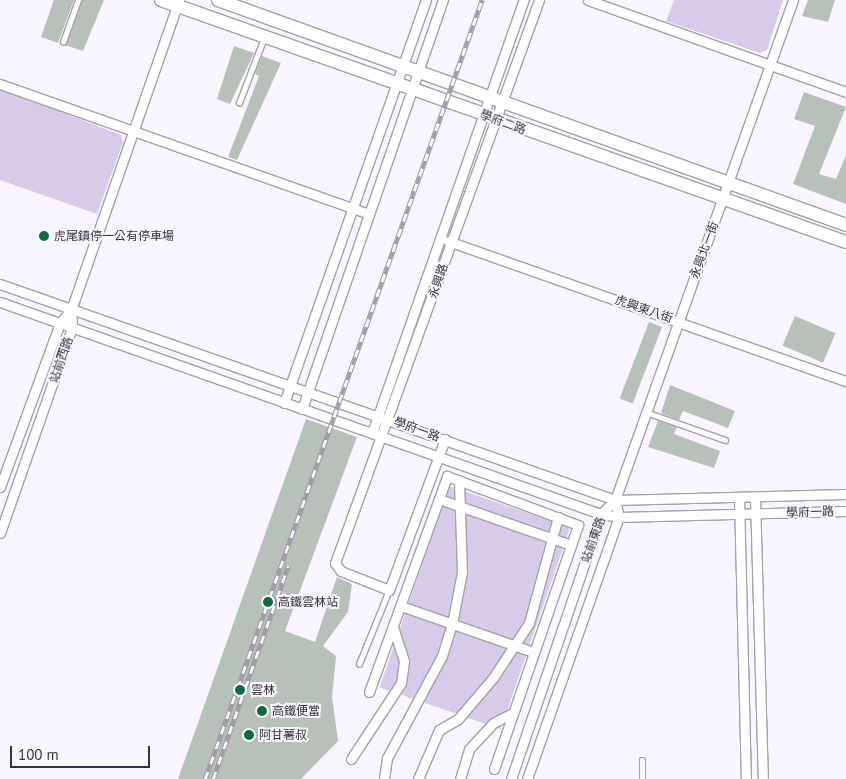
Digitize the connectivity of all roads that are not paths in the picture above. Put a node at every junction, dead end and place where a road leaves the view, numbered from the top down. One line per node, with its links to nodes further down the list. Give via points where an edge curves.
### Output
1 (78, 0): 12 (lane)
2 (161, 0): 10 (street, 學府二路)
3 (218, 0): 13 (street, 學府二路)
4 (426, 0): 13 (street)
5 (443, 0): 15 (street)
6 (524, 0): 20 (street, 永興路)
7 (539, 0): 22 (street, 永興路)
8 (588, 0): 14 (street)
9 (793, 0): 14 (street, 永興北一街)
10 (178, 3): 11 (street, 學府二路); 25 (street)
11 (265, 37): 17 (street, 學府二路); 21 (lane)
12 (63, 42)
13 (404, 65): 15 (street, 學府二路); 17 (street)
14 (770, 65): 19 (street); 26 (street, 永興北一街)
15 (419, 70): 18 (street); 20 (street, 學府二路)
16 (0, 84): 25 (street)
17 (396, 84): 18 (street, 學府二路); 28 (street)
18 (412, 90): 23 (street, 學府二路); 29 (street)
19 (846, 92)
20 (490, 98): 22 (street, 學府二路); 23 (street, 永興路)
21 (240, 103)
22 (502, 103): 24 (street, 永興路); 26 (street, 學府二路)
23 (484, 115): 24 (street, 學府二路); 31 (street, 永興路)
24 (496, 120): 27 (street, 學府二路); 32 (street, 永興路)
25 (133, 131): 28 (street); 36 (street)
26 (727, 184): 27 (street, 永興北一街); 30 (street, 學府二路)
27 (722, 198): 33 (street, 學府二路); 37 (street, 永興北一街)
28 (354, 209): 29 (street); 41 (street)
29 (369, 214): 42 (street)
30 (846, 225)
31 (440, 238): 32 (street, 虎興東八街); 46 (street, 永興路)
32 (452, 242): 37 (street, 虎興東八街); 47 (street, 永興路)
33 (846, 242)
34 (0, 284): 36 (street, 學府一路)
35 (0, 302): 38 (street, 學府一路)
36 (70, 310): 38 (street, 站前西路); 39 (street, 站前西路); 41 (street, 學府一路)
37 (678, 321): 40 (street, 虎興東八街); 45 (street, 永興北一街)
38 (60, 323): 39 (street, 學府一路); 54 (street, 站前西路)
39 (72, 328): 43 (street, 學府一路); 67 (street, 站前西路)
40 (846, 381)
41 (290, 386): 42 (street, 學府一路); 43 (street)
42 (308, 392): 44 (street); 46 (street, 學府一路)
43 (284, 403): 44 (street, 學府一路)
44 (302, 409): 48 (street, 學府一路)
45 (646, 412): 51 (lane); 59 (street, 永興北一街)
46 (378, 415): 47 (street, 學府一路); 48 (street, 永興路)
47 (390, 419): 49 (street, 永興路); 50 (street, 學府一路)
48 (372, 433): 49 (street, 學府一路)
49 (382, 437): 52 (street, 學府一路); 70 (street, 永興路, via 335,563 355,579)
50 (445, 439): 52 (street); 59 (street, 學府一路)
51 (725, 440)
52 (438, 456): 62 (street, 學府一路); 70 (street)
53 (459, 480): 58 (street, via 447,476); 60 (street); 65 (street)
54 (0, 487)
55 (846, 494): 57 (street, 學府一路)
56 (739, 497): 57 (street, 學府一路); 59 (street, 學府一路); 64 (street)
57 (755, 497): 63 (street)
58 (439, 500): 60 (street); 71 (street)
59 (615, 500): 62 (street, 站前東路); 66 (street, 站前東路)
60 (461, 507): 68 (street); 72 (street, via 462,572)
61 (846, 511): 63 (street, 學府一路)
62 (601, 514): 66 (street, 學府一路); 85 (street, 站前東路)
63 (756, 514): 64 (street, 學府一路); 89 (street)
64 (740, 515): 66 (street, 學府一路); 88 (street)
65 (558, 517): 68 (street); 69 (street, via 578,525)
66 (619, 518): 86 (street, 站前東路)
67 (0, 533)
68 (554, 540): 69 (street); 74 (street, via 538,600)
69 (570, 545): 75 (street)
70 (390, 590): 76 (lane)
71 (401, 606): 72 (street); 73 (street)
72 (452, 624): 74 (street); 82 (street, via 442,656 387,758)
73 (393, 627): 77 (street); 79 (street, via 404,662 401,683)
74 (515, 646): 75 (street); 83 (street, via 458,718 439,730)
75 (533, 652): 78 (street)
76 (358, 664)
77 (369, 692)
78 (513, 713): 81 (street); 84 (street, via 492,723 469,749)
79 (351, 759)
80 (642, 760): 87 (lane)
81 (494, 769)
82 (384, 779)
83 (418, 779)
84 (460, 779)
85 (511, 779)
86 (527, 779)
87 (642, 779)
88 (746, 779)
89 (763, 779)

